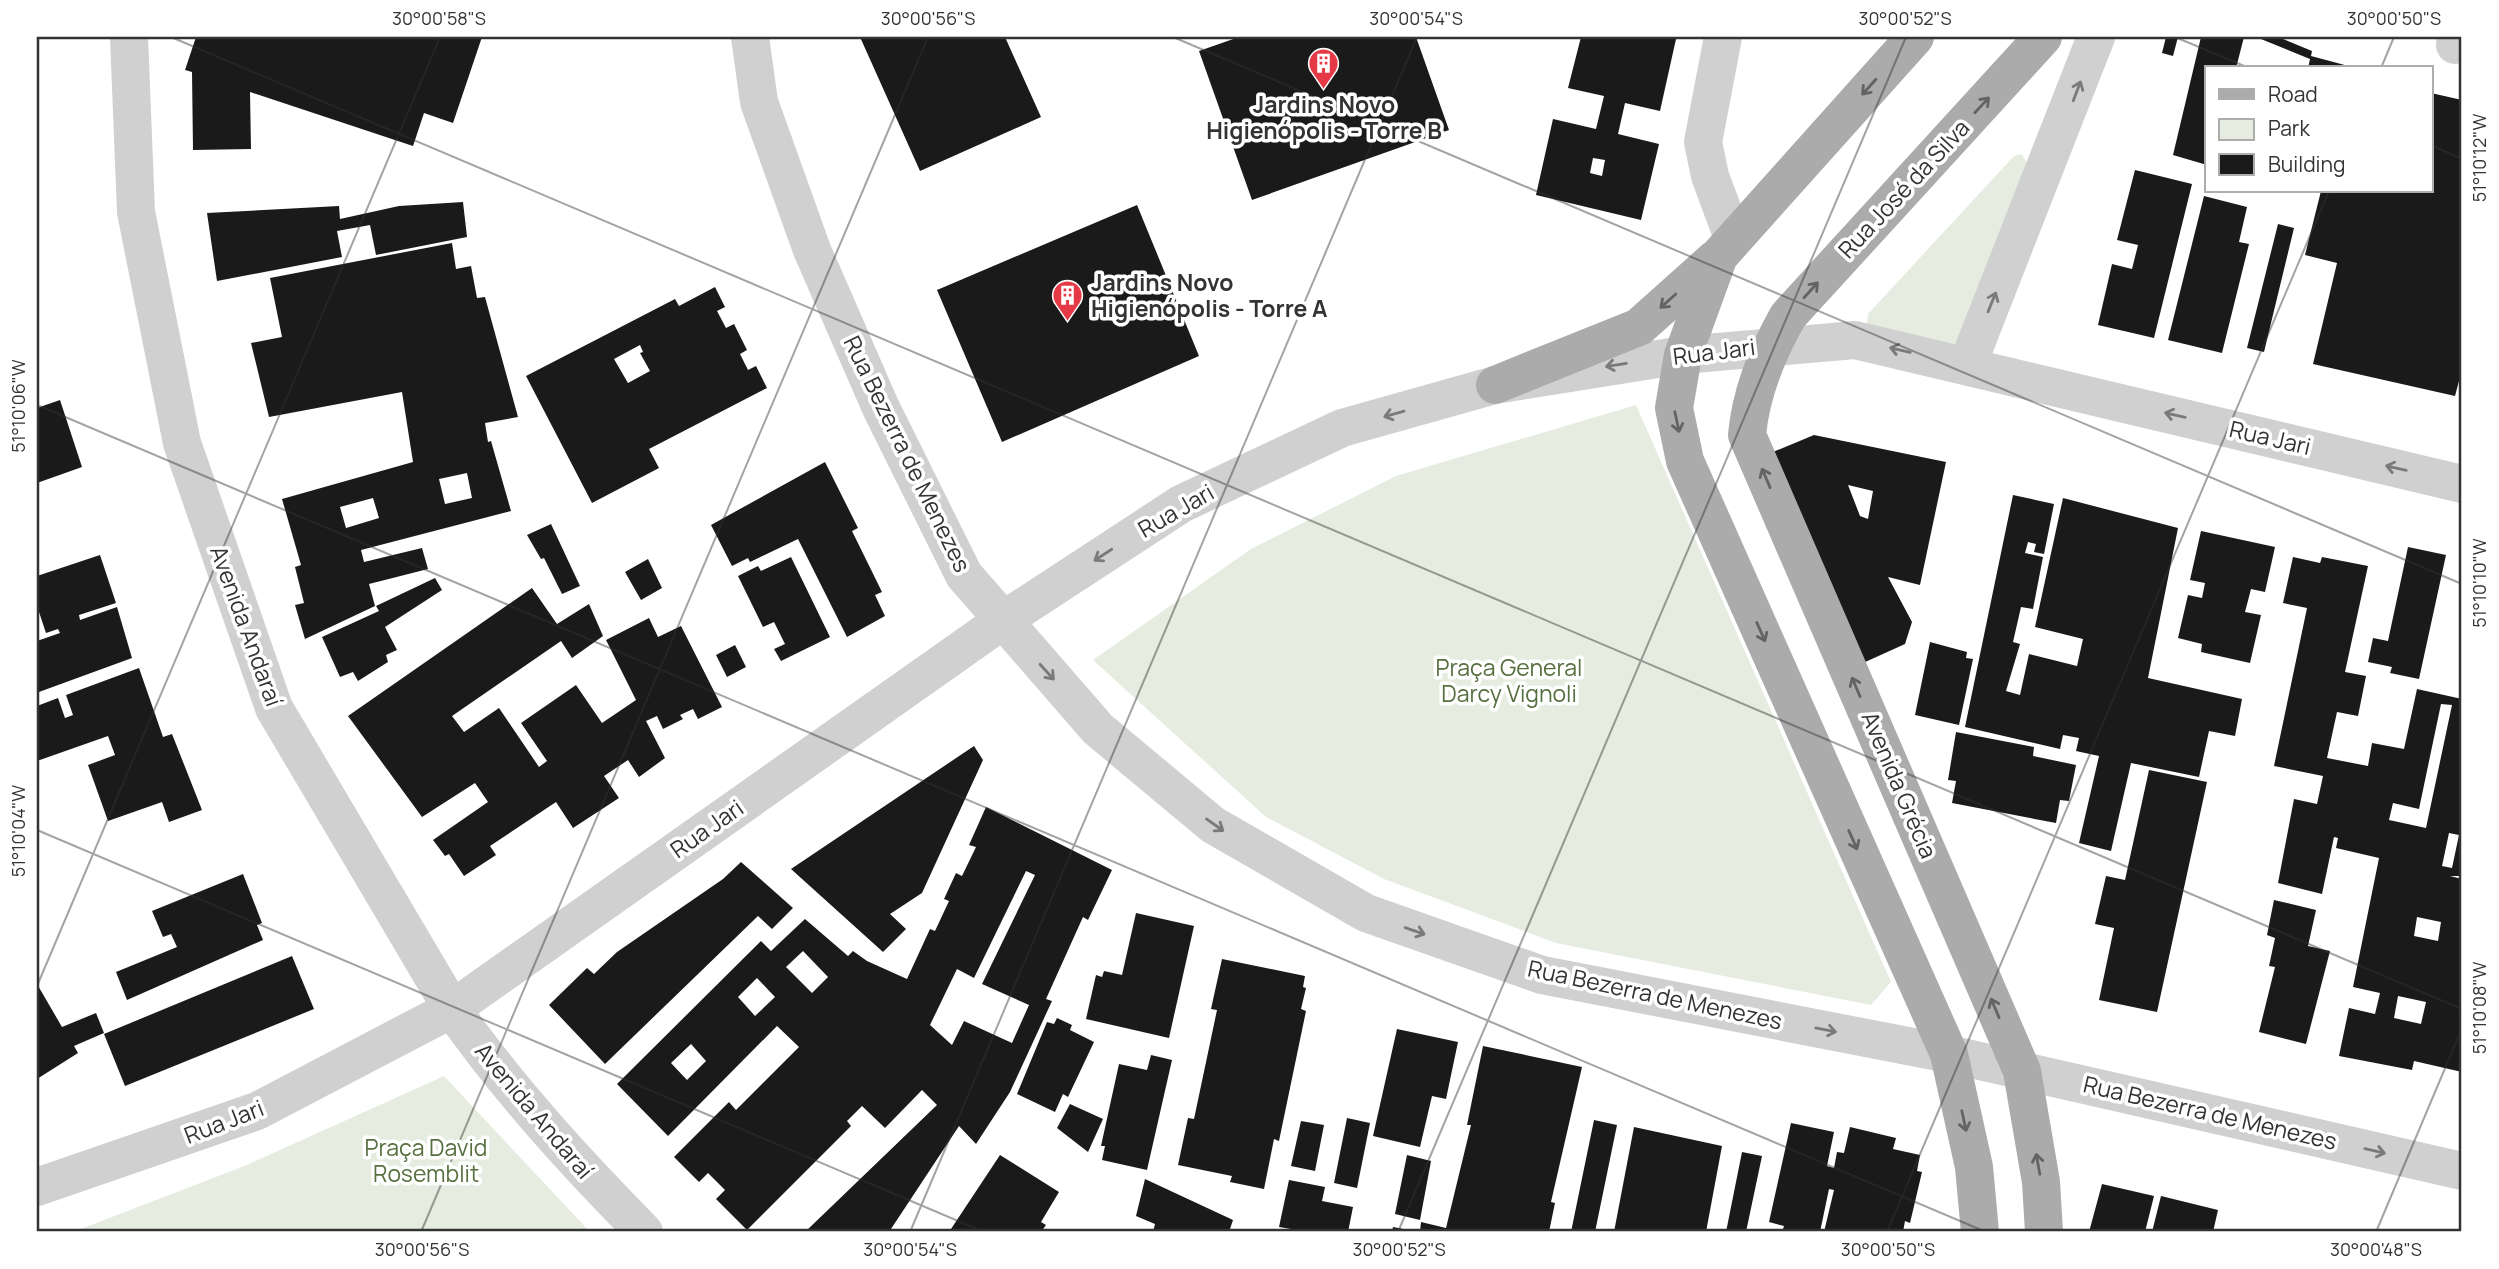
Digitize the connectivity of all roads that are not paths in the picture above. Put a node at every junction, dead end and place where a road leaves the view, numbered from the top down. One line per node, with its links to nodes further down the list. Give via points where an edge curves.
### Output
1 (129, 37): 14 (street, Avenida Andaraí, via 136,212 182,443 274,708)
2 (750, 37): 13 (street, Rua Bezerra de Menezes, via 759,103 812,250 881,408 964,575)
3 (1723, 37): 7 (street, via 1703,142)
4 (1915, 37): 7 (main road, one-way to 7)
5 (2043, 37): 8 (main road, Rua José da Silva, one-way to 5, via 1788,316)
6 (2096, 37): 10 (street, one-way to 6)
7 (1726, 247): 9 (main road); 11 (main road, one-way to 11, via 1639,327)
8 (1772, 345): 9 (street, Rua Jari); 10 (street, Rua Jari, one-way to 8, via 1855,340); 16 (main road, Avenida Grécia, one-way to 8, via 1747,435 1750,407)
9 (1683, 355): 11 (street, Rua Jari, one-way to 11); 15 (main road, one-way to 15, via 1674,408 1685,461)
10 (1967, 366): 12 (street, Rua Jari, one-way to 10)
11 (1495, 385): 13 (street, Rua Jari, one-way to 13, via 1342,428 1181,504)
12 (2462, 484)
13 (1002, 621): 14 (street, Rua Jari); 15 (street, Rua Bezerra de Menezes, one-way to 15, via 1098,729 1213,825 1366,914 1542,975)
14 (452, 1009): 18 (street, Rua Jari, via 257,1111); 19 (street, Avenida Andaraí, via 566,1154)
15 (1949, 1054): 16 (street, Rua Bezerra de Menezes); 20 (main road, one-way to 20, via 1973,1167)
16 (2022, 1071): 17 (street, Rua Bezerra de Menezes, one-way to 17); 21 (main road, Avenida Grécia, one-way to 16, via 2041,1182)
17 (2462, 1171)
18 (37, 1187)
19 (643, 1232)
20 (1980, 1232)
21 (2044, 1232)

